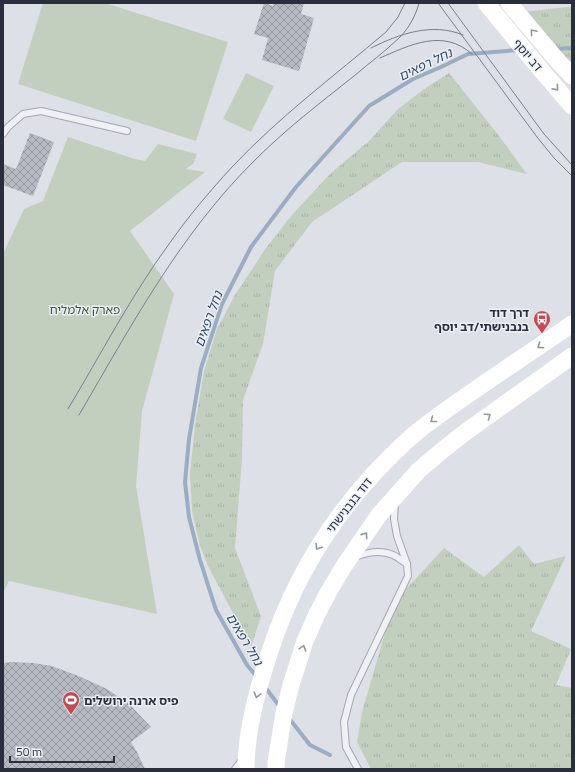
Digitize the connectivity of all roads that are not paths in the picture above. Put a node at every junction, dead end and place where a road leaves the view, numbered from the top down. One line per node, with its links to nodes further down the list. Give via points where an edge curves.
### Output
1 (509, 3): 3 (main road, דב יוסף, one-way to 1)
2 (489, 7): 4 (main road, דב יוסף, one-way to 4)
3 (572, 76)
4 (572, 106)
5 (127, 131): 6 (lane, via 41,111 23,114)
6 (3, 134)
7 (572, 324): 12 (main road, דוד בנבנישתי, one-way to 12, via 413,436 367,481 338,517 302,574 281,620 254,709 248,734)
8 (572, 356): 9 (main road, one-way to 8, via 419,470 444,449)
9 (395, 496): 10 (lane, via 396,536); 11 (main road, one-way to 9)
10 (407, 564): 11 (lane, via 381,552 354,557); 15 (lane, via 408,576 351,695 344,722 346,747)
11 (344, 566): 14 (main road, one-way to 11, via 284,713 305,641)
12 (246, 761): 13 (lane)
13 (235, 769)
14 (276, 769)
15 (358, 769)

